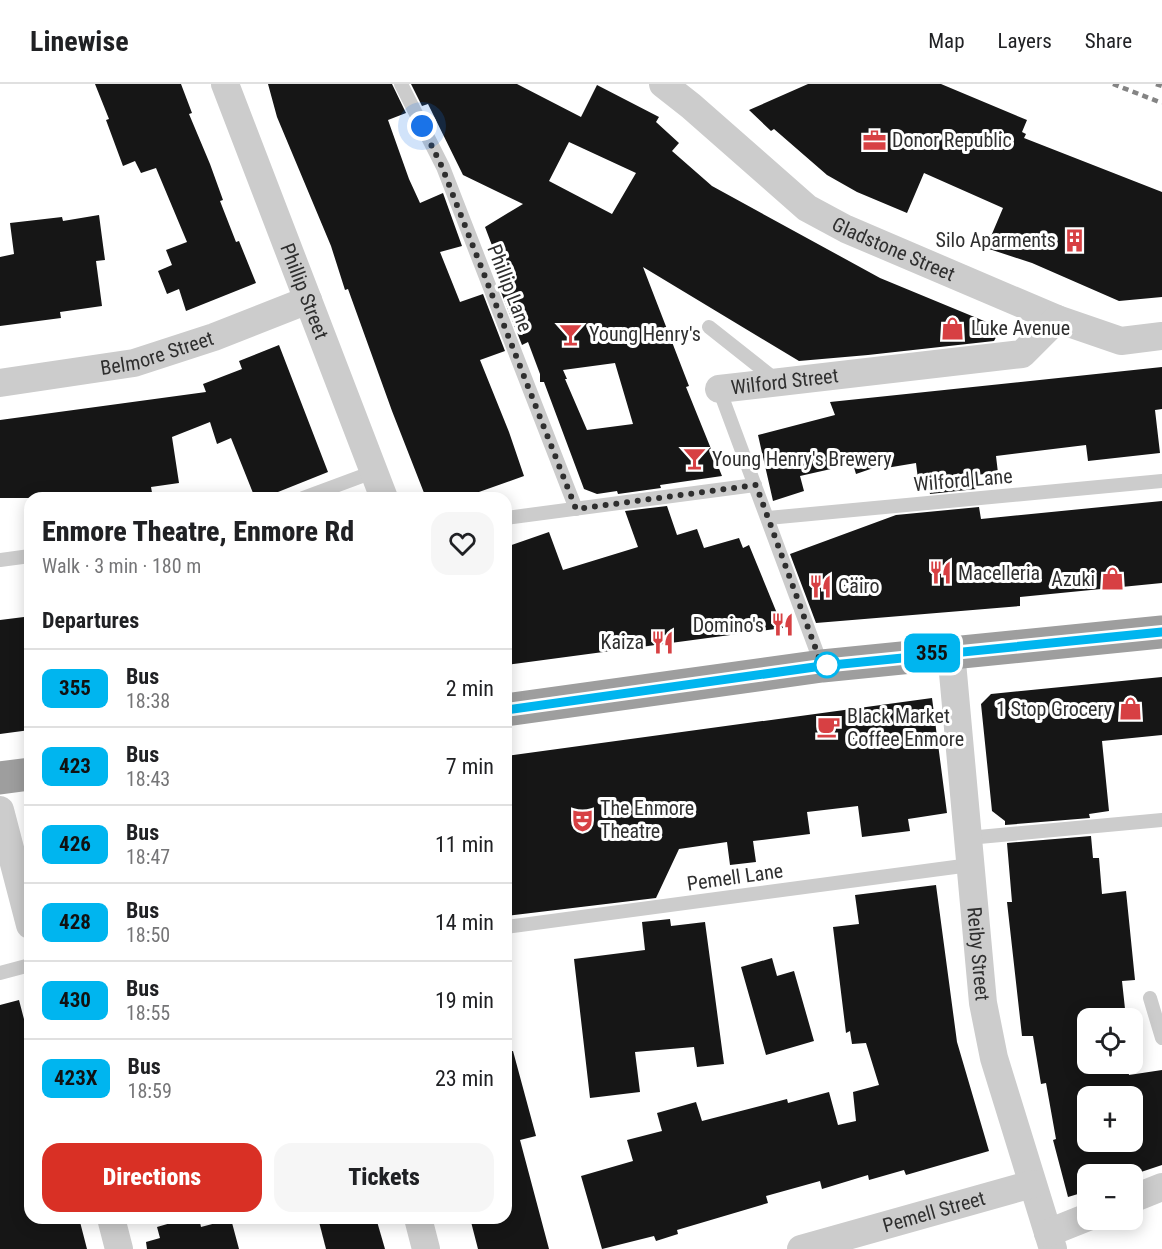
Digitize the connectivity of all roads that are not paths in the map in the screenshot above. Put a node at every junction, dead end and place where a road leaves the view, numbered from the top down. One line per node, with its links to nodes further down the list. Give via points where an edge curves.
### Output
1 (225, 84): 4 (street, Phillip Street)
2 (401, 84): 16 (lane, Phillip Lane, via 442,167)
3 (663, 84): 5 (street, Gladstone Street, via 807,208 846,229)
4 (308, 300): 9 (street, Belmore Street, via 134,363); 11 (street, Phillip Street)
5 (1057, 319): 7 (street, Gladstone Street, via 1121,341); 8 (street, Wilford Street, via 1022,354)
6 (709, 327): 8 (lane)
7 (1162, 336)
8 (779, 382): 10 (street, Wilford Street)
9 (0, 383)
10 (719, 388): 13 (lane, Wilford Street)
11 (373, 472): 14 (lane); 15 (street, Phillip Street)
12 (1162, 481): 18 (lane, Wilford Lane)
13 (756, 485): 16 (lane); 18 (lane, Wilford Street)
14 (319, 492)
15 (381, 492)
16 (576, 509): 17 (lane)
17 (512, 517)
18 (768, 518): 23 (lane, Wilford Street)
19 (24, 557): 20 (lane)
20 (0, 560)
21 (1162, 632): 22 (highway)
22 (951, 651): 23 (highway); 29 (street, Reiby Street)
23 (822, 666): 24 (highway)
24 (512, 709)
25 (24, 775): 26 (highway)
26 (0, 778)
27 (0, 810): 30 (street)
28 (1162, 820): 29 (lane, Pemell Lane)
29 (969, 852): 31 (lane, Pemell Lane); 36 (street, Reiby Street, via 994,1058)
30 (24, 902)
31 (512, 926)
32 (24, 967): 33 (lane)
33 (0, 973)
34 (1150, 998): 35 (lane)
35 (1162, 1038)
36 (1032, 1184): 42 (street, Reiby Street); 45 (street, Pemell Street)
37 (1162, 1187): 38 (street)
38 (1143, 1195)
39 (113, 1224): 43 (street)
40 (420, 1224): 44 (street)
41 (1077, 1224): 42 (street)
42 (1050, 1241)
43 (119, 1249)
44 (426, 1249)
45 (801, 1249)

